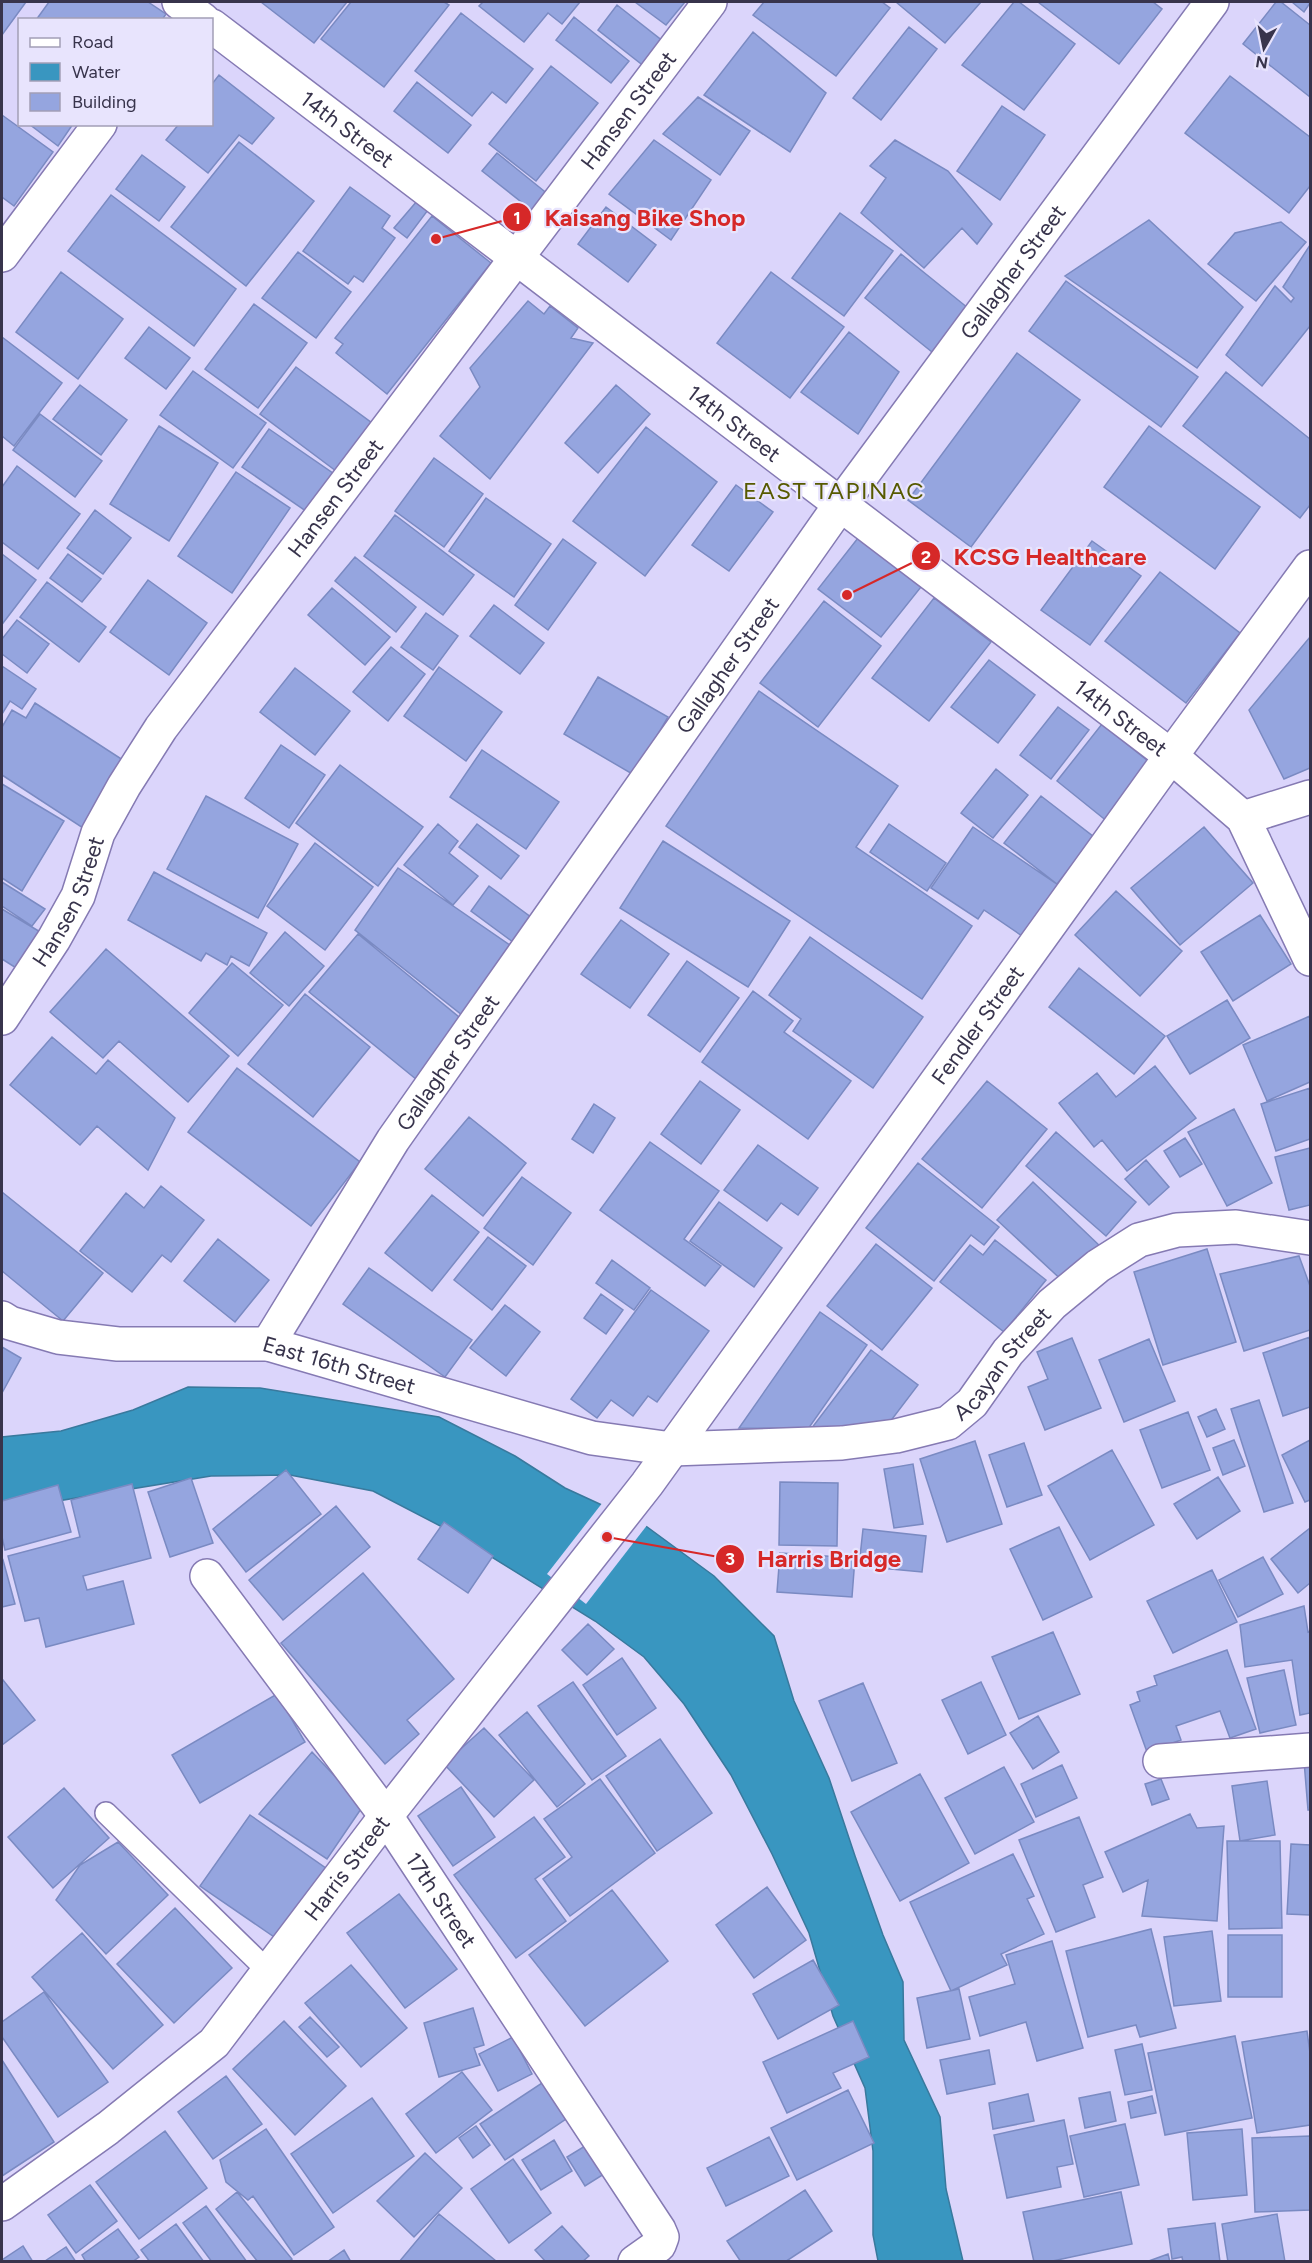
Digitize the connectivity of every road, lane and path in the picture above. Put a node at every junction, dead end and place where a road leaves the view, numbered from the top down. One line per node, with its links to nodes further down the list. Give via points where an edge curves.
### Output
1 (710, 2): 6 (street, Hansen Street)
2 (1212, 2): 7 (street, Gallagher Street)
3 (213, 29): 6 (street, 14th Street)
4 (99, 126): 5 (street)
5 (2, 255)
6 (516, 257): 7 (street, 14th Street); 13 (street, Hansen Street, via 161,728 98,833 78,896)
7 (840, 505): 9 (street, 14th Street); 16 (street, Gallagher Street, via 393,1140)
8 (1311, 567): 9 (street, Fendler Street)
9 (1171, 756): 11 (street, 14th Street); 17 (street, Fendler Street)
10 (1311, 797): 11 (street)
11 (1243, 818): 12 (street, 14th Street)
12 (1311, 958)
13 (2, 1018)
14 (1311, 1238): 17 (street, Acayan Street, via 1236,1227 1176,1230 1139,1240 1098,1266 1052,1304 1008,1352 972,1403 948,1423 896,1436 842,1443)
15 (2, 1318): 16 (street, East 16th Street, via 58,1337 118,1344)
16 (268, 1344): 17 (street, East 16th Street, via 592,1438)
17 (672, 1449): 18 (street, Fendler Street)
18 (647, 1484): 23 (street, Harris Street)
19 (207, 1576): 23 (street, 17th Street)
20 (1311, 1750): 21 (street)
21 (1160, 1761)
22 (106, 1813): 24 (lane)
23 (386, 1816): 24 (street, Harris Street); 26 (street, 17th Street, via 662,2237 659,2245)
24 (268, 1971): 25 (street, Harris Street, via 214,2043 108,2128)
25 (2, 2204)
26 (635, 2262)

